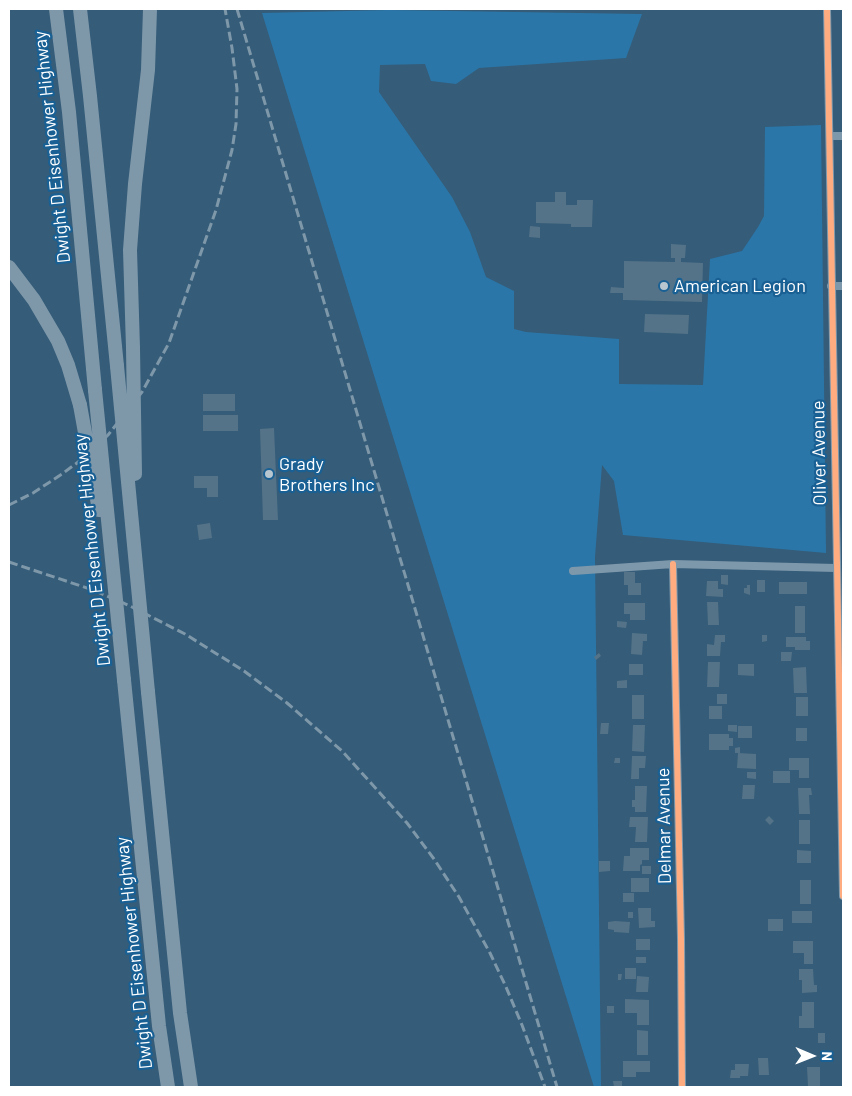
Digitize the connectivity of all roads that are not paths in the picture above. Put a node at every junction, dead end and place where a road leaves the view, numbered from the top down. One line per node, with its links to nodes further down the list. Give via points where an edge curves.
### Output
1 (56, 9): 16 (highway, Dwight D Eisenhower Highway, bridge)
2 (80, 9): 15 (highway, bridge)
3 (150, 9): 15 (highway, bridge, via 148,70 130,250)
4 (827, 9): 5 (street, Oliver Avenue)
5 (830, 136): 6 (street); 8 (street, Oliver Avenue)
6 (843, 136)
7 (9, 267): 16 (highway, bridge, via 50,326 68,365 80,405)
8 (832, 286): 9 (street); 10 (street, Oliver Avenue)
9 (843, 286)
10 (834, 435): 11 (street); 13 (street, Oliver Avenue)
11 (843, 435)
12 (673, 564): 13 (street); 14 (street); 20 (street, Delmar Avenue)
13 (836, 568): 17 (street, Oliver Avenue)
14 (573, 571)
15 (138, 577): 19 (highway, bridge, via 180,1013)
16 (115, 587): 18 (highway, Dwight D Eisenhower Highway, bridge, via 163,1064)
17 (843, 896)
18 (168, 1087)
19 (191, 1087)
20 (682, 1087)

